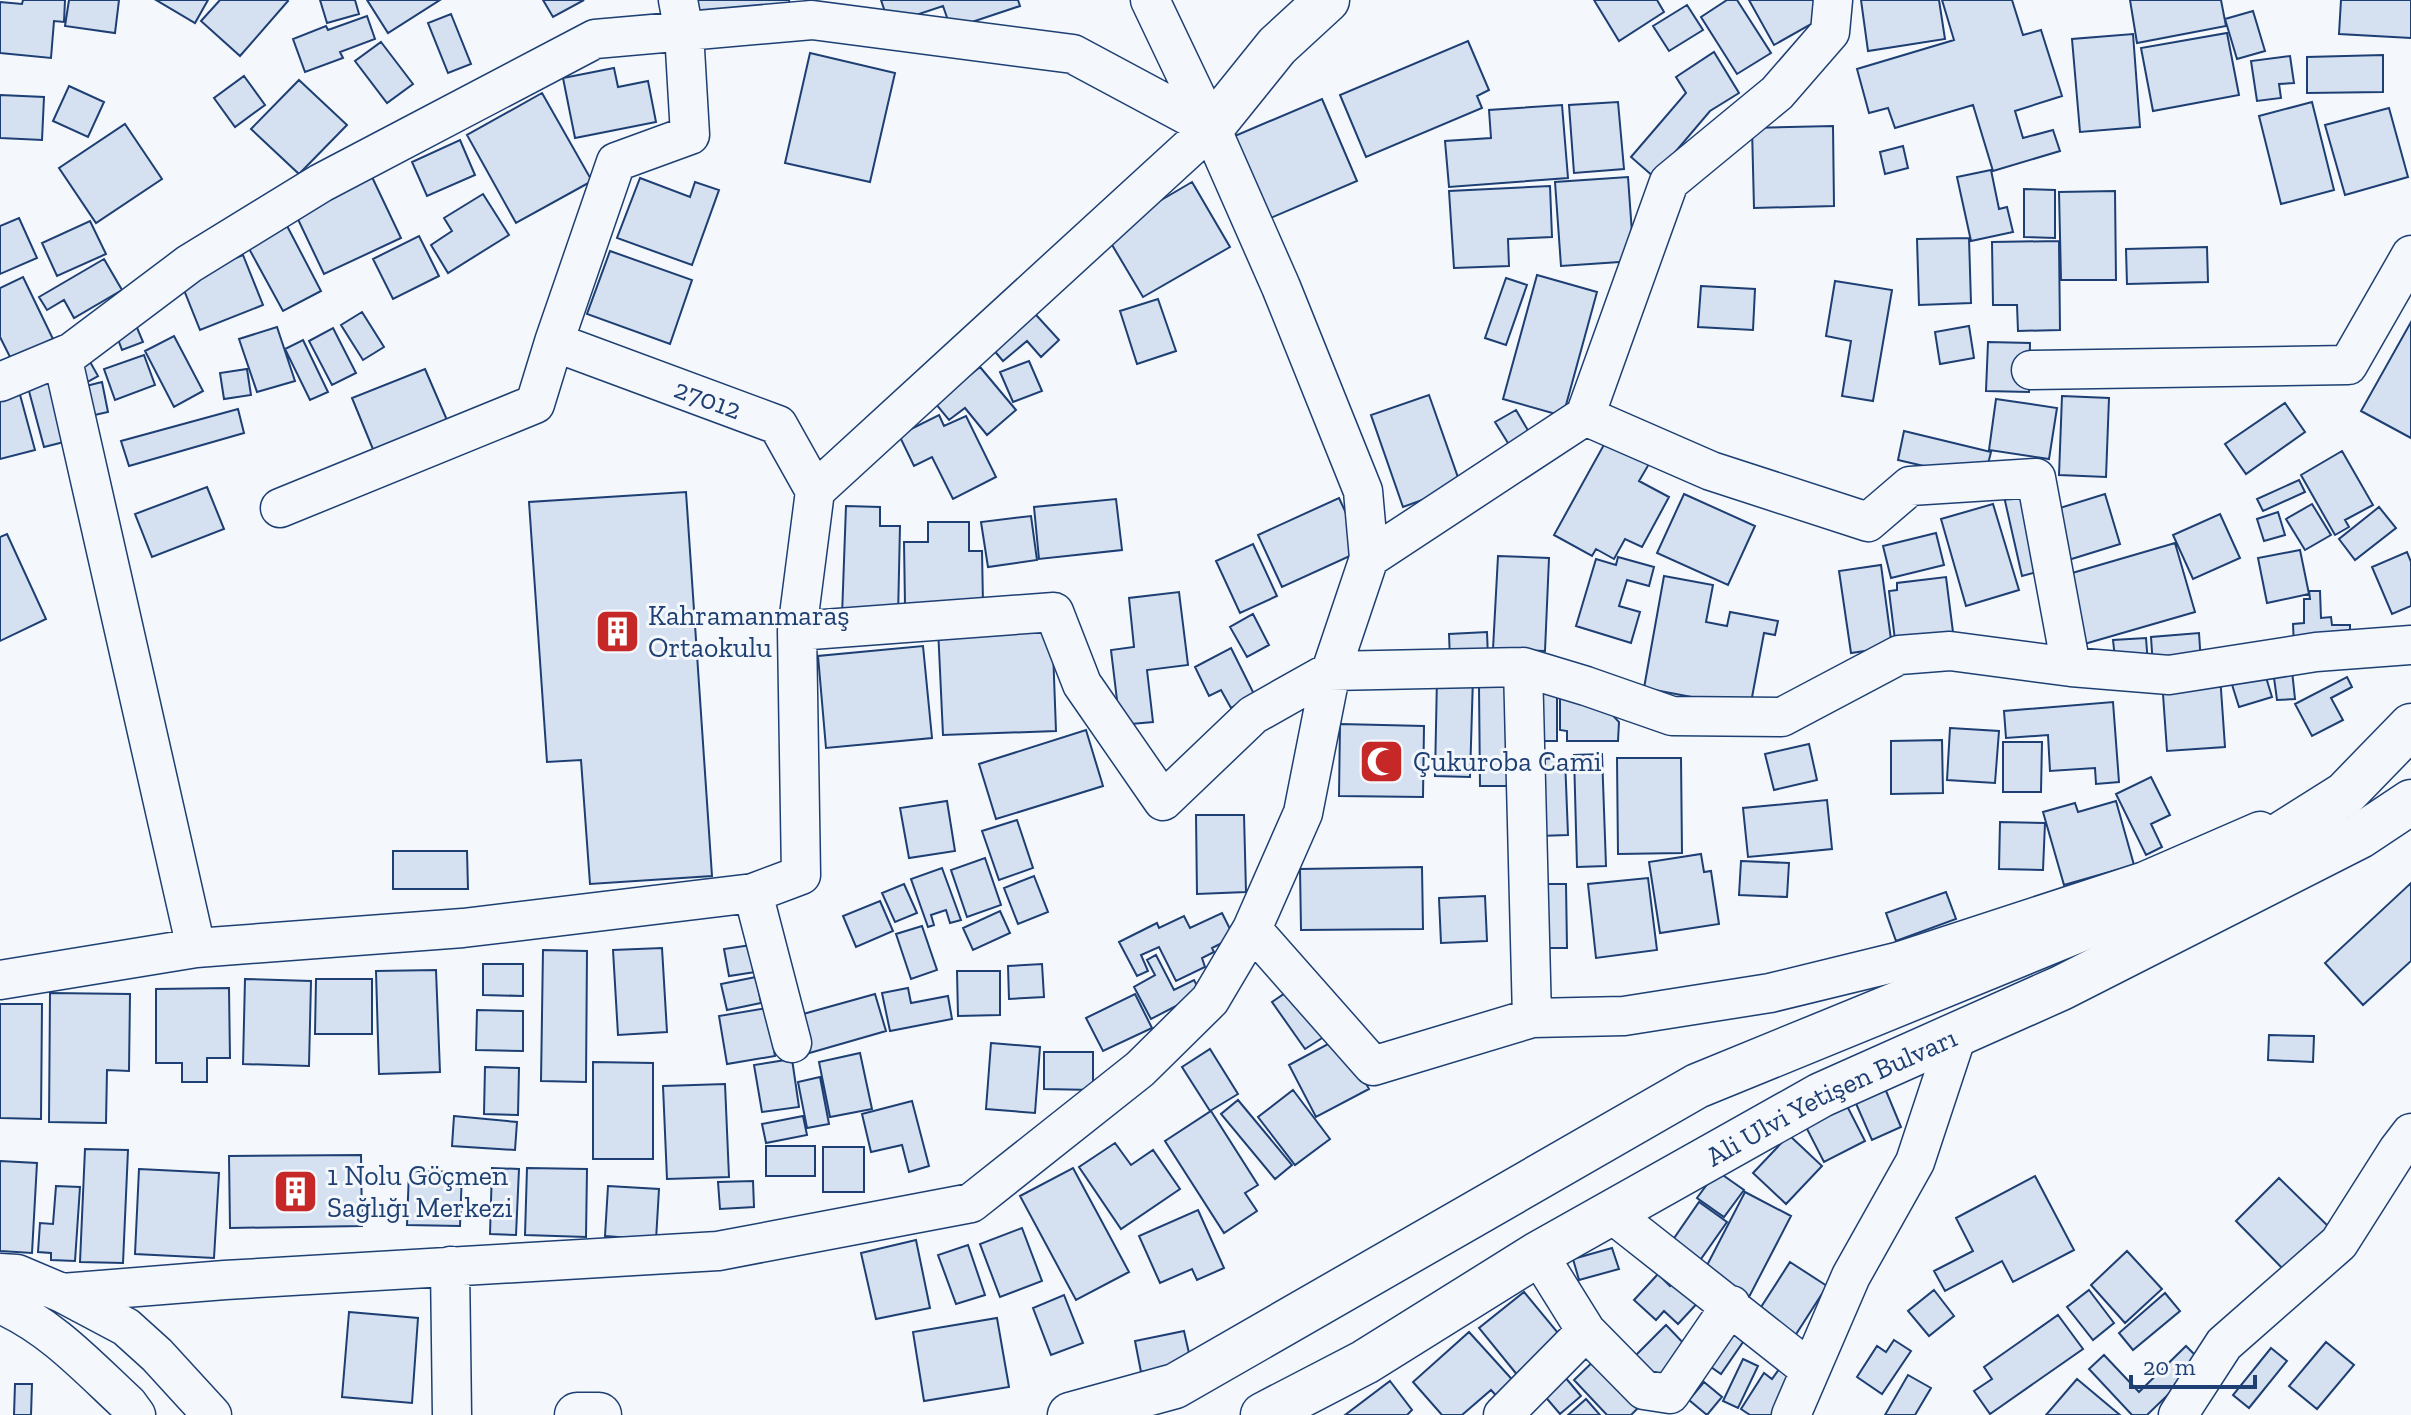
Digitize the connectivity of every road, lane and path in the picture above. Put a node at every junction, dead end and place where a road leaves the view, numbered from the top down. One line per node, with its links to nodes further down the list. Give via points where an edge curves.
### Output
1 (1150, 0): 5 (street)
2 (1327, 0): 5 (main road, via 1277,46)
3 (1833, 0): 11 (street, via 1830,32 1777,93 1669,182)
4 (681, 16): 5 (street, via 812,20 1073,54); 7 (street, via 690,135 616,162); 8 (street, via 595,39 321,183 189,264)
5 (1211, 128): 12 (street); 14 (street, via 1363,491)
6 (2411, 255): 9 (street, via 2348,365)
7 (554, 342): 12 (street, 27012, via 778,425); 13 (street, via 535,404)
8 (62, 356): 10 (street); 25 (street)
9 (2031, 370)
10 (0, 382)
11 (1585, 416): 14 (street); 18 (street, via 1711,471 1868,522 1910,486 2036,478)
12 (815, 491): 15 (street)
13 (280, 508)
14 (1369, 558): 19 (street)
15 (797, 631): 19 (street, via 1054,612 1082,684 1163,801 1253,715); 23 (street, via 801,875)
16 (2411, 645): 18 (street, via 2316,652 2169,675)
17 (1523, 667): 18 (street, via 1672,716 1782,717 1899,655 1950,651); 19 (street); 27 (street)
18 (2071, 667)
19 (1331, 671): 24 (street, via 1303,813)
20 (2411, 726): 21 (main road)
21 (2345, 794): 27 (street, via 2145,881 1897,962 1770,993 1639,1014); 45 (main road, via 2223,871 1697,1086 1175,1386)
22 (2411, 802): 28 (main road, Ali Ulvi Yetişen Bulvarı, via 2360,836)
23 (753, 893): 25 (street, via 463,928); 29 (street)
24 (1252, 929): 27 (street, via 1373,1066); 33 (street, via 1210,1000 1140,1069 971,1203 718,1251)
25 (196, 948): 26 (street)
26 (0, 980)
27 (1532, 1018)
28 (1957, 1035): 31 (main road, Ali Ulvi Yetişen Bulvarı, via 1821,1095); 39 (street, via 1915,1162 1851,1276)
29 (792, 1043)
30 (2411, 1133): 49 (street, via 2339,1243 2224,1344)
31 (1611, 1213): 32 (main road, Ali Ulvi Yetişen Bulvarı); 37 (street)
32 (1538, 1254): 38 (street); 46 (main road, Ali Ulvi Yetişen Bulvarı, via 1365,1362)
33 (450, 1266): 35 (street); 42 (street)
34 (0, 1273): 35 (street, via 17,1274)
35 (62, 1293): 41 (street, via 126,1327)
36 (0, 1304): 40 (street, via 30,1319 76,1355)
37 (1731, 1305): 38 (street, via 1670,1394 1644,1390); 39 (street)
38 (1586, 1331): 47 (street)
39 (1810, 1370): 48 (street)
40 (136, 1415)
41 (212, 1415)
42 (452, 1415)
43 (577, 1415): 44 (main road)
44 (599, 1415)
45 (1070, 1415)
46 (1263, 1415)
47 (1503, 1415)
48 (1791, 1415)
49 (2178, 1415)

